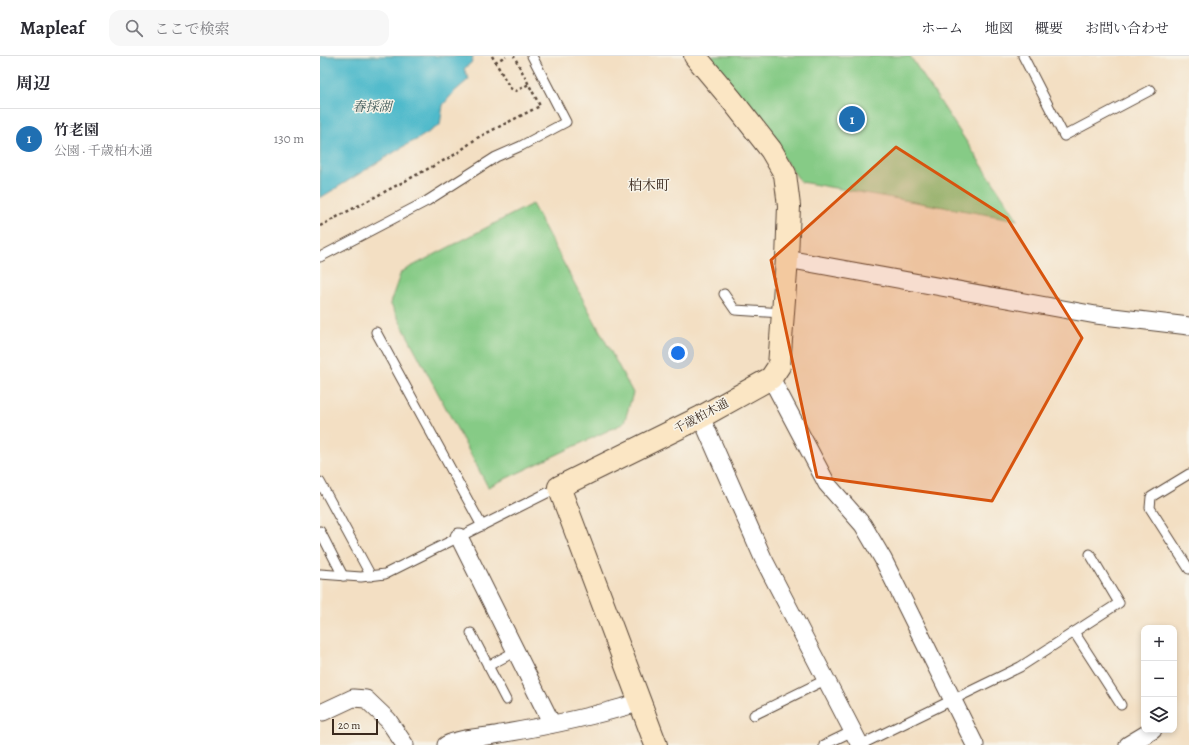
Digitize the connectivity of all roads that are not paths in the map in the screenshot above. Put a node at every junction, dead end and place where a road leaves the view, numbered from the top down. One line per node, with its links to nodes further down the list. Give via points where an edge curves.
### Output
1 (532, 56): 5 (lane, via 566,122 496,157 427,201)
2 (695, 56): 6 (street, via 771,150 785,174 789,206)
3 (1023, 56): 4 (lane, via 1064,136)
4 (1151, 90)
5 (320, 257)
6 (787, 259): 8 (street); 9 (street, via 1096,315)
7 (724, 294): 8 (lane, via 735,310)
8 (783, 313): 11 (street, via 779,366)
9 (1189, 326)
10 (376, 332): 16 (lane)
11 (771, 378): 12 (street, 千歳柏木通); 30 (street, via 827,484 863,525 883,559)
12 (701, 417): 15 (street, 千歳柏木通); 28 (street, via 763,558)
13 (1189, 474): 20 (lane, via 1151,497 1150,508)
14 (320, 482): 23 (lane)
15 (559, 487): 16 (lane); 31 (street)
16 (482, 526): 18 (lane)
17 (320, 531): 22 (lane)
18 (459, 537): 23 (lane, via 386,574); 26 (street)
19 (1090, 554): 24 (lane, via 1119,603)
20 (1189, 569)
21 (320, 574): 22 (lane)
22 (344, 576): 23 (lane)
23 (371, 576)
24 (1074, 632): 30 (lane, via 1020,667); 32 (lane)
25 (471, 633): 27 (lane)
26 (516, 651): 27 (lane); 35 (street)
27 (488, 666): 29 (lane)
28 (827, 679): 34 (lane); 37 (street)
29 (506, 700)
30 (952, 700): 37 (lane); 42 (street)
31 (641, 702): 35 (street, via 602,714); 40 (street)
32 (1121, 705)
33 (321, 710): 39 (street, via 353,698 366,698 388,720)
34 (754, 715)
35 (552, 724): 38 (street)
36 (1148, 733): 43 (street)
37 (857, 740): 41 (lane)
38 (452, 744)
39 (405, 745)
40 (656, 745)
41 (824, 745)
42 (975, 745)
43 (1128, 745)

